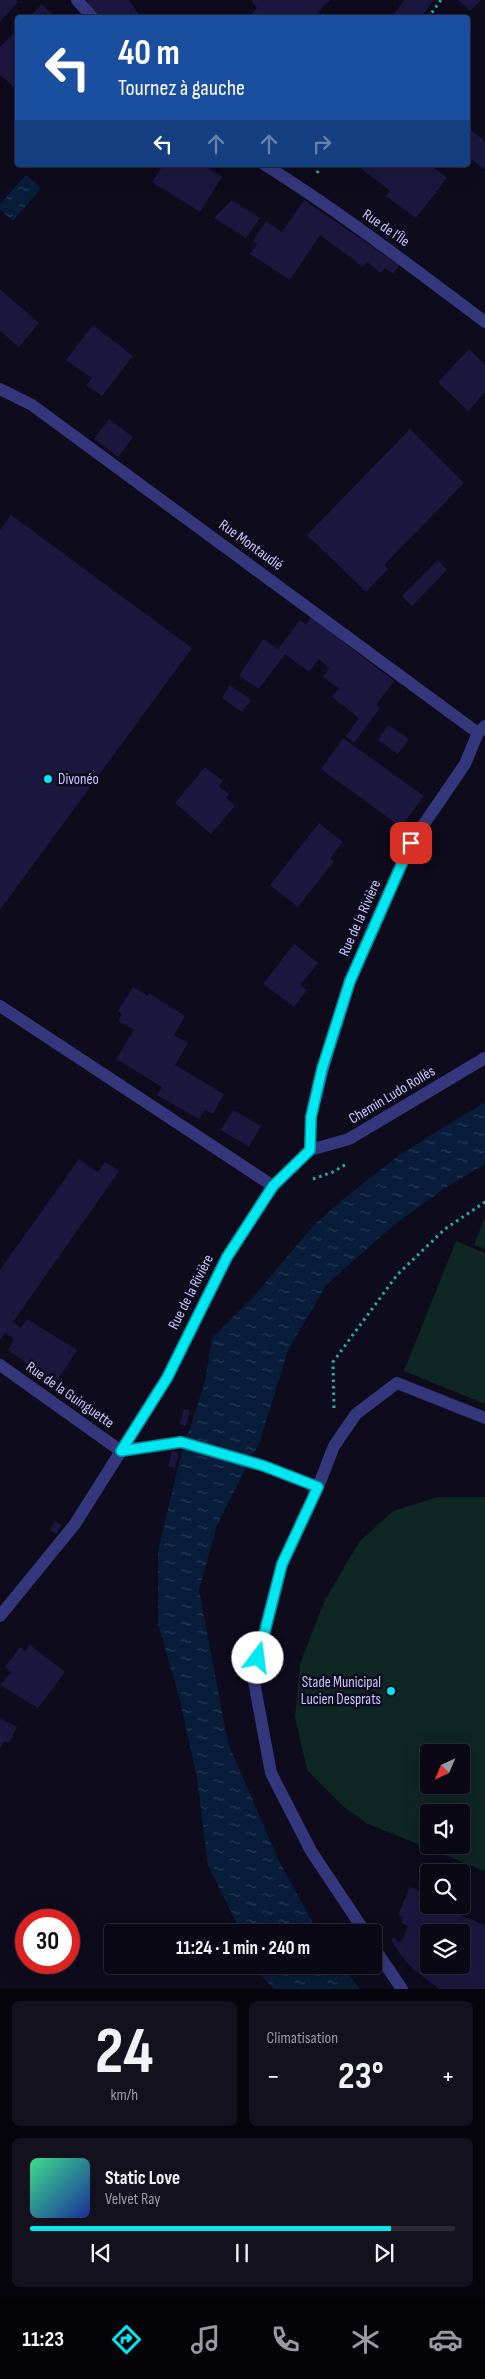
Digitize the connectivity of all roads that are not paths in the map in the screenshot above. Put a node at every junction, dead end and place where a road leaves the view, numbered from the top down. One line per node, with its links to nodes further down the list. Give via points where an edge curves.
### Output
1 (77, 0): 2 (street)
2 (90, 15)
3 (268, 167): 4 (street, Rue de l'Île, via 401,258)
4 (485, 322)
5 (0, 389): 6 (street, Rue Montaudié, via 32,405)
6 (482, 730): 9 (street, Rue de la Rivière, via 465,764 411,843 350,981 322,1069 311,1117)
7 (0, 1006): 10 (street)
8 (485, 1058): 9 (street, Chemin Ludo Rollès, via 349,1139)
9 (310, 1150): 10 (street, Rue de la Rivière)
10 (273, 1186): 13 (street, Rue de la Rivière, via 227,1257 167,1378)
11 (0, 1365): 13 (street, Rue de la Guinguette)
12 (485, 1418): 14 (street, via 397,1382 356,1414 334,1446)
13 (121, 1451): 14 (street, via 181,1442 264,1466); 15 (street, Rue de la Rivière, via 75,1524)
14 (318, 1487): 16 (street, via 282,1564 253,1676 271,1773 311,1851)
15 (0, 1616)
16 (360, 1924)
17 (382, 1960): 18 (street)
18 (402, 1989)

